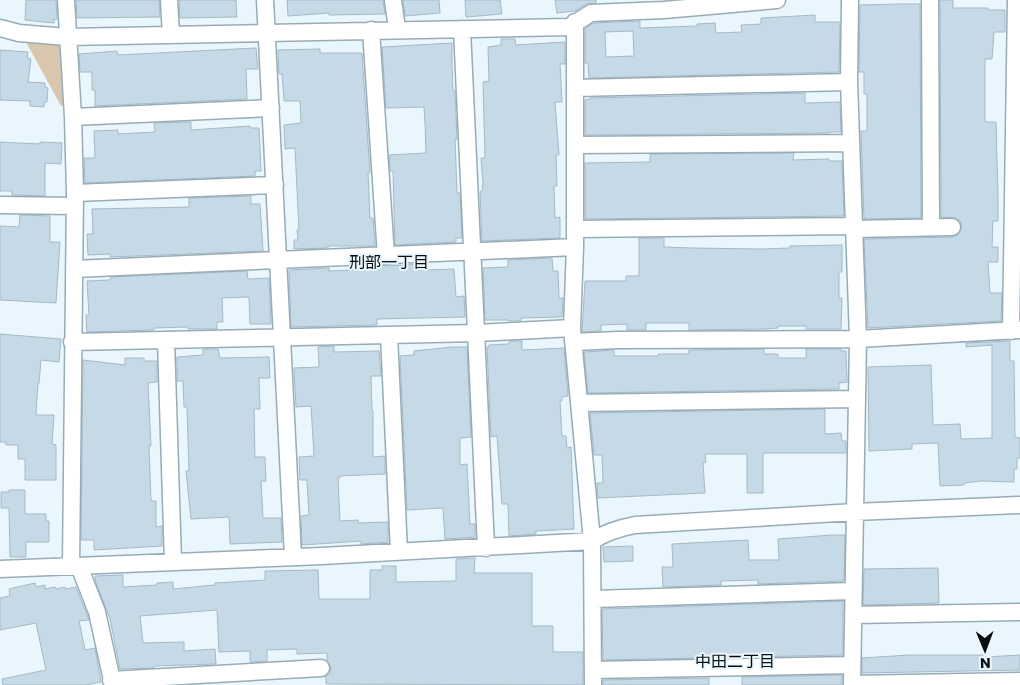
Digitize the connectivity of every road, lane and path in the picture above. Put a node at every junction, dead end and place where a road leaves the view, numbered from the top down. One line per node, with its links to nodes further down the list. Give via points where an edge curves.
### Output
1 (66, 0): 19 (street)
2 (169, 0): 18 (street)
3 (266, 0): 17 (street)
4 (393, 0): 14 (street)
5 (777, 0): 9 (street)
6 (850, 0): 20 (street)
7 (930, 0): 29 (street)
8 (1016, 0): 38 (street)
9 (736, 2): 10 (street)
10 (664, 5): 11 (street)
11 (591, 6): 12 (street)
12 (575, 22): 15 (street, via 569,27); 21 (street)
13 (0, 28): 19 (street)
14 (397, 29): 15 (street); 16 (street)
15 (462, 29): 34 (street)
16 (372, 30): 17 (street); 35 (street)
17 (267, 33): 18 (street); 22 (street)
18 (171, 35): 19 (street)
19 (67, 37): 23 (street)
20 (850, 82): 21 (street); 24 (street)
21 (575, 88): 25 (street)
22 (271, 108): 23 (street); 26 (street)
23 (74, 117): 27 (street)
24 (852, 143): 25 (street); 31 (street)
25 (575, 145): 32 (street)
26 (275, 185): 27 (street); 36 (street)
27 (75, 199): 28 (street); 37 (street)
28 (0, 205)
29 (931, 227): 30 (street); 31 (street)
30 (952, 227)
31 (854, 228): 32 (street); 43 (street)
32 (574, 229): 33 (street)
33 (575, 247): 34 (street); 41 (street)
34 (473, 252): 35 (street); 39 (street)
35 (386, 256): 36 (street)
36 (279, 261): 37 (street); 42 (street)
37 (74, 269): 45 (street)
38 (1016, 331): 43 (street)
39 (477, 333): 40 (street); 41 (street); 51 (street)
40 (389, 335): 42 (street); 52 (street)
41 (572, 335): 43 (street, via 618,340); 47 (street)
42 (282, 337): 44 (street); 53 (street)
43 (858, 339): 46 (street)
44 (166, 340): 45 (street); 54 (street)
45 (72, 342): 55 (street)
46 (857, 400): 47 (street); 49 (street)
47 (579, 403): 50 (street)
48 (1020, 504): 49 (street)
49 (855, 512): 50 (street, via 635,525 604,533); 57 (street)
50 (592, 541): 51 (street); 58 (street)
51 (486, 548): 52 (street)
52 (399, 552): 53 (street)
53 (293, 557): 54 (street)
54 (173, 562): 55 (street)
55 (75, 566): 56 (street); 65 (street, via 98,612)
56 (0, 569)
57 (854, 591): 58 (street); 60 (street)
58 (593, 599): 63 (street)
59 (1020, 612): 60 (street)
60 (853, 615): 61 (street)
61 (852, 665): 63 (street); 66 (street)
62 (321, 668): 65 (street)
63 (593, 678)
64 (1020, 681): 66 (street)
65 (112, 682)
66 (852, 685)

